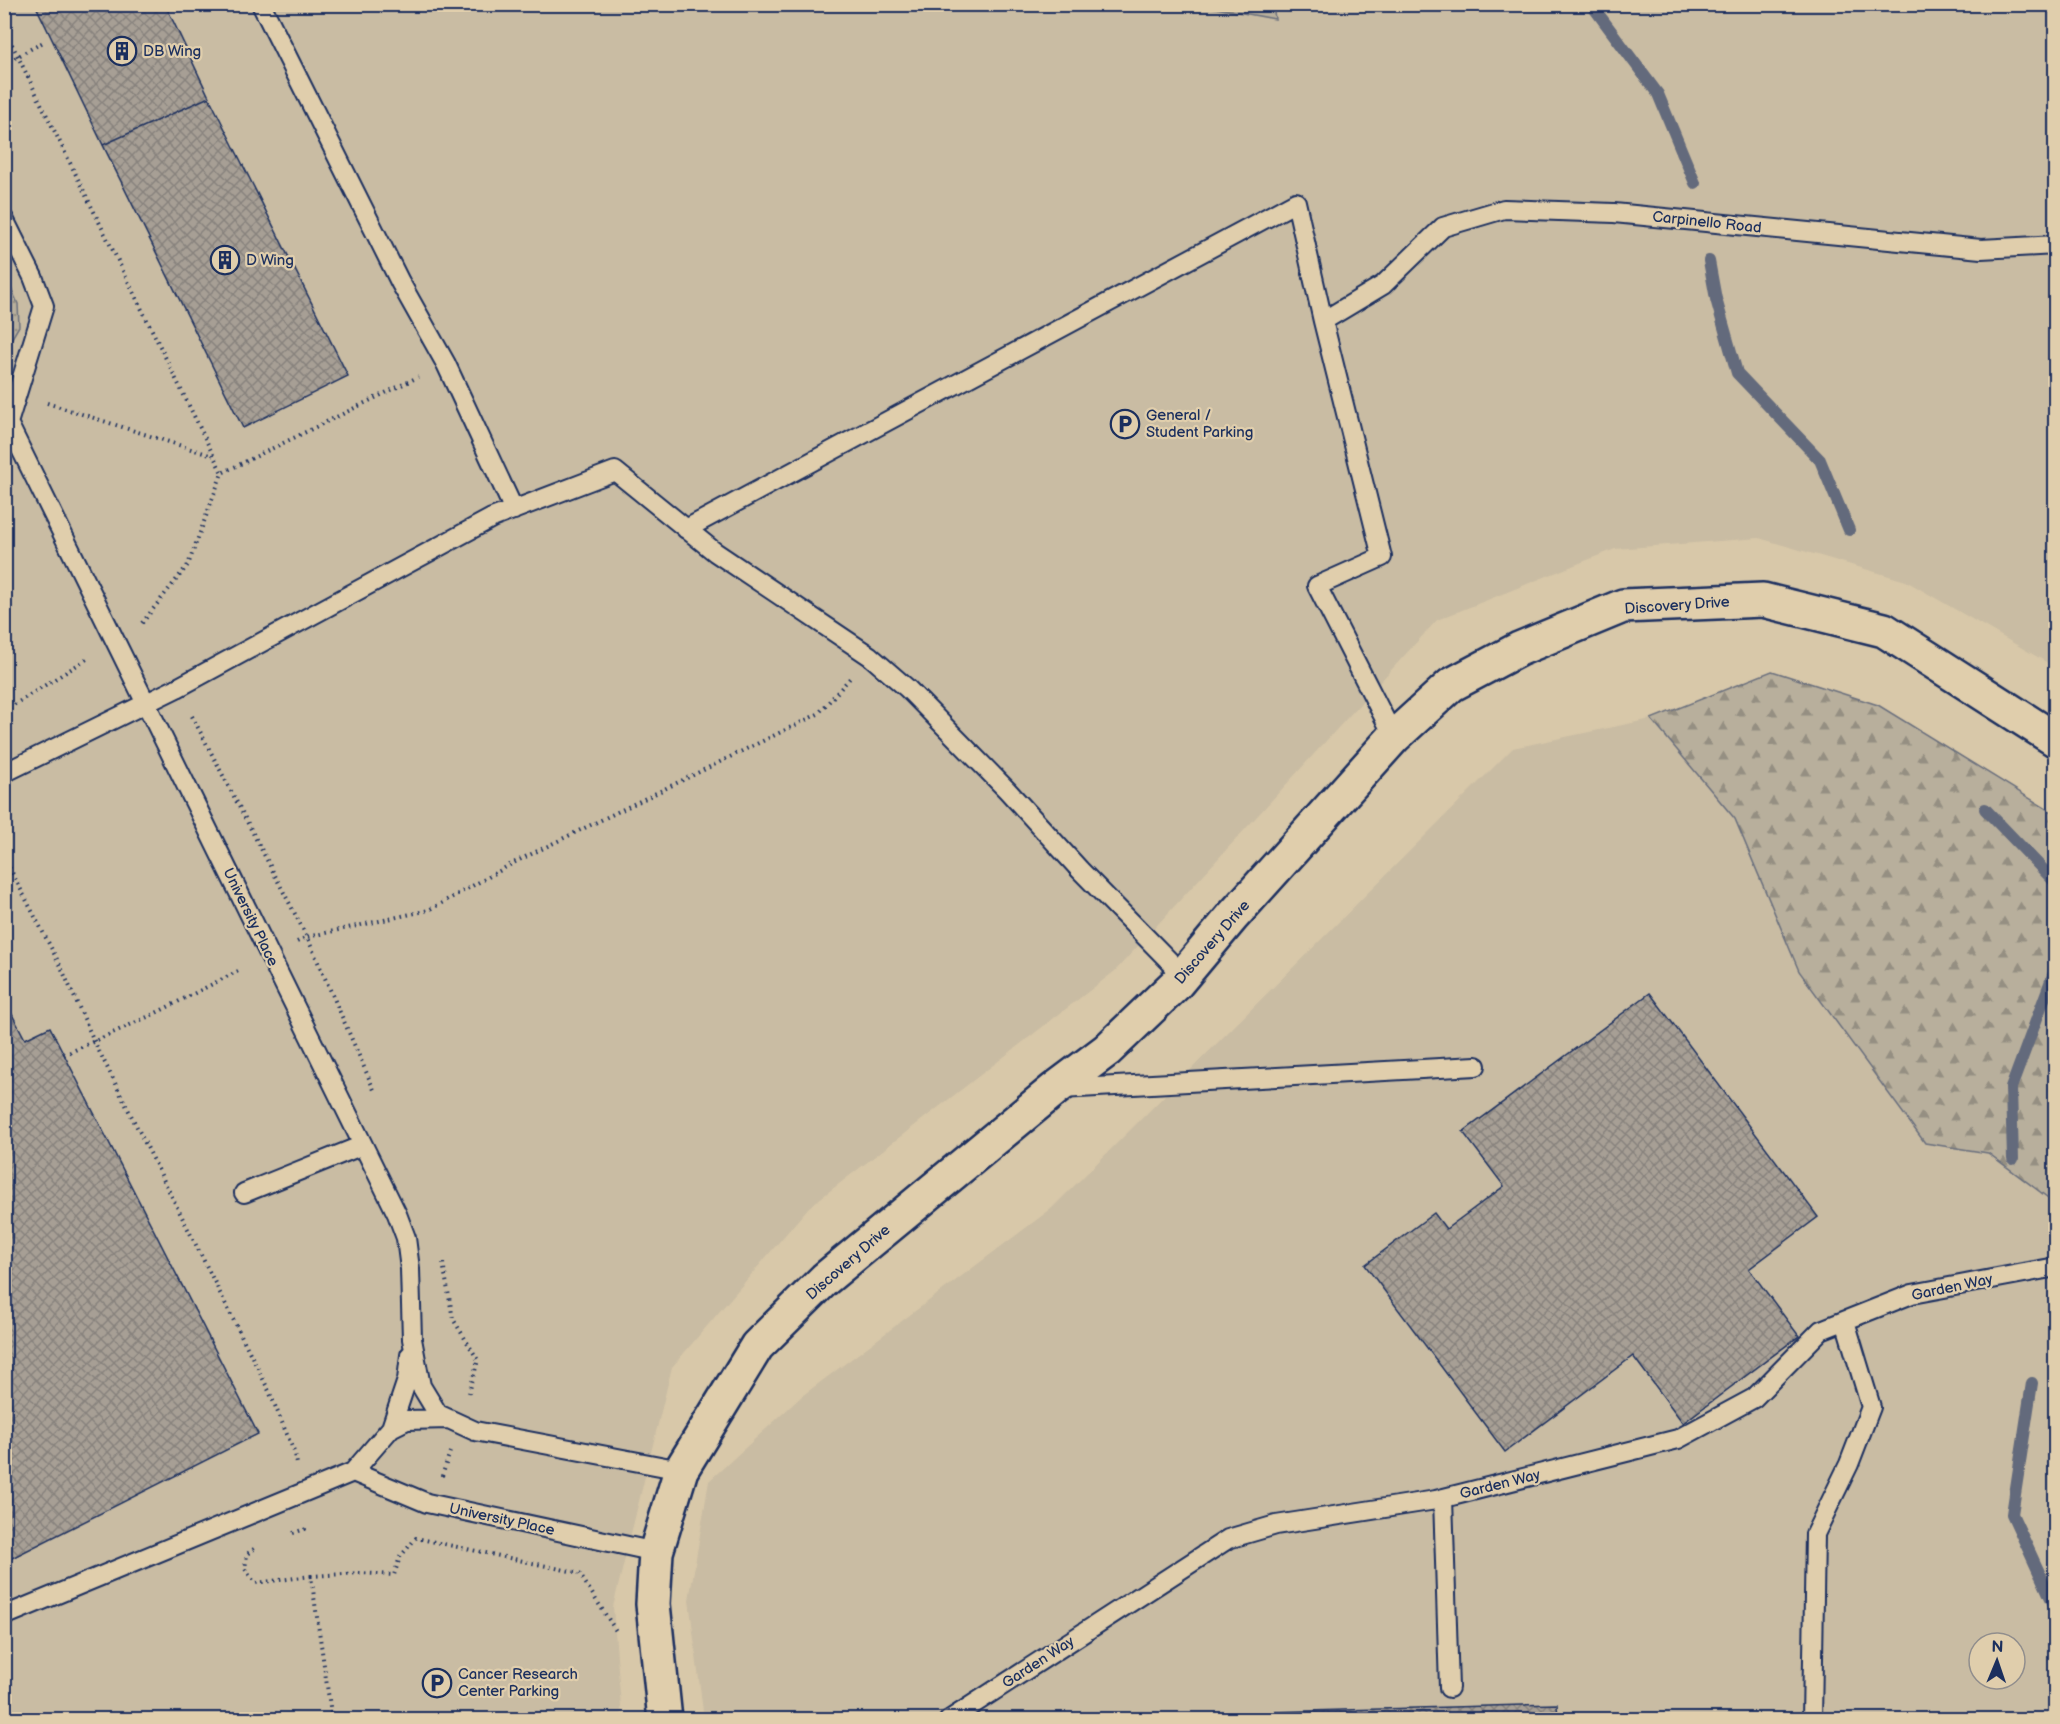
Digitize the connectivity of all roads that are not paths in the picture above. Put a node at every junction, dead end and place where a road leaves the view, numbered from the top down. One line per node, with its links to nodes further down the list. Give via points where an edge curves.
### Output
1 (261, 4): 6 (lane, via 400,282 446,364)
2 (4, 219): 5 (lane, University Place, via 44,306)
3 (2055, 246): 4 (lane, Carpinello Road, via 1981,249 1614,213 1504,209 1443,227 1383,285)
4 (1323, 321): 7 (lane, via 1296,201); 9 (lane, via 1382,557 1317,586)
5 (6, 422): 8 (lane, University Place)
6 (514, 510): 7 (lane, via 615,471); 8 (lane, via 492,518)
7 (687, 530): 12 (lane, via 870,656 908,689)
8 (147, 704): 11 (lane); 15 (lane, University Place)
9 (1394, 737): 10 (street, Discovery Drive, via 1451,685 1519,649 1623,606 1763,600 1884,630); 12 (street, Discovery Drive)
10 (2055, 740)
11 (4, 773)
12 (1183, 975): 14 (street, Discovery Drive, via 1107,1050)
13 (1476, 1066): 14 (lane)
14 (1055, 1089): 22 (street, Discovery Drive, via 825,1279 757,1346)
15 (363, 1145): 16 (lane); 19 (lane, University Place, via 406,1238)
16 (244, 1193)
17 (2055, 1267): 18 (lane, Garden Way, via 1912,1294)
18 (1845, 1321): 24 (lane, Garden Way, via 1821,1330 1754,1398 1678,1439); 30 (lane, via 1871,1407 1815,1534)
19 (412, 1339): 20 (lane, University Place, via 421,1386 438,1414); 21 (lane, via 407,1380)
20 (449, 1419): 21 (lane, University Place, via 407,1420); 22 (lane, University Place, via 475,1431)
21 (391, 1428): 23 (lane)
22 (681, 1470): 25 (street, Discovery Drive)
23 (352, 1472): 25 (lane, University Place, via 427,1503); 26 (lane)
24 (1443, 1498): 27 (lane); 29 (lane, Garden Way, via 1276,1526 1228,1539)
25 (656, 1552): 28 (street, Discovery Drive, via 653,1604)
26 (4, 1616)
27 (1449, 1688)
28 (665, 1719)
29 (949, 1719)
30 (1812, 1719)

